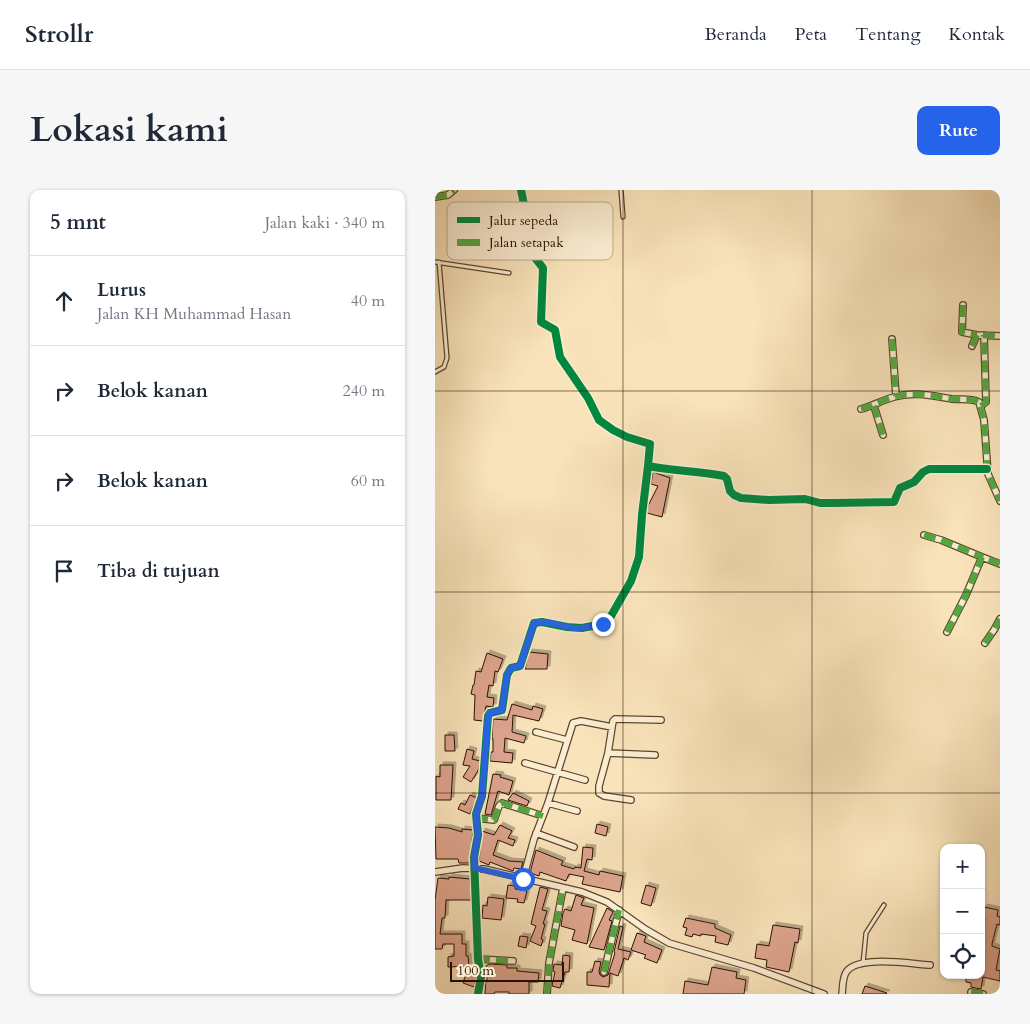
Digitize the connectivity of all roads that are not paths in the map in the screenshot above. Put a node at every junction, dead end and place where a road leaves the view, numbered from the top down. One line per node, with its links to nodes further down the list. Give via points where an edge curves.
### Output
1 (454, 190): 3 (street, via 448,195)
2 (621, 190): 4 (lane)
3 (435, 197)
4 (623, 217)
5 (537, 260): 20 (street, via 543,268 541,322 555,330 560,357 599,420 627,437 650,444)
6 (437, 262): 7 (lane); 14 (lane, via 447,358 444,367)
7 (509, 273)
8 (963, 305): 9 (street, via 962,332)
9 (977, 335): 10 (street); 13 (street)
10 (984, 335): 11 (street); 17 (street, via 986,402)
11 (1000, 336)
12 (892, 339): 15 (street)
13 (972, 346)
14 (435, 372)
15 (896, 396): 16 (street); 17 (street, via 931,395 972,400)
16 (874, 406): 18 (street); 19 (street)
17 (981, 406): 21 (street)
18 (861, 409)
19 (883, 435)
20 (648, 466): 21 (street, via 724,476 730,491 741,498 805,499 820,503 894,502 900,488 914,482 929,469); 42 (street, via 639,557 631,582 603,624 582,628 539,622 533,625 520,666 511,668 507,675 502,710 488,716 482,796)
21 (987, 469): 22 (street)
22 (1000, 501)
23 (924, 535): 24 (street)
24 (982, 557): 25 (street); 27 (street)
25 (1000, 564)
26 (1000, 618): 28 (street)
27 (947, 632)
28 (985, 643)
29 (661, 720): 30 (street, via 615,719)
30 (611, 727): 32 (street, via 575,721); 33 (street)
31 (536, 732): 32 (street)
32 (567, 740): 36 (street)
33 (608, 753): 34 (street); 38 (street, via 599,793)
34 (655, 755)
35 (525, 764): 36 (street)
36 (557, 774): 37 (street); 39 (street)
37 (585, 780)
38 (631, 800)
39 (548, 803): 40 (street); 41 (street)
40 (577, 810)
41 (543, 816): 42 (street, via 502,803 494,820); 43 (street)
42 (476, 818): 45 (street)
43 (536, 833): 44 (street); 47 (street)
44 (574, 847)
45 (475, 868): 46 (street); 47 (street); 51 (street)
46 (435, 872)
47 (523, 879): 48 (street)
48 (563, 888): 50 (street, via 599,898); 58 (street, via 549,963)
49 (884, 905): 53 (lane, via 865,933)
50 (619, 910): 55 (street); 59 (street, via 669,943 754,968)
51 (478, 959): 52 (street); 57 (street, via 481,982)
52 (513, 961)
53 (863, 963): 54 (street); 60 (street, via 848,970)
54 (930, 965)
55 (604, 972)
56 (971, 992): 61 (street)
57 (478, 994)
58 (547, 994)
59 (825, 994)
60 (842, 994)
61 (983, 994)

